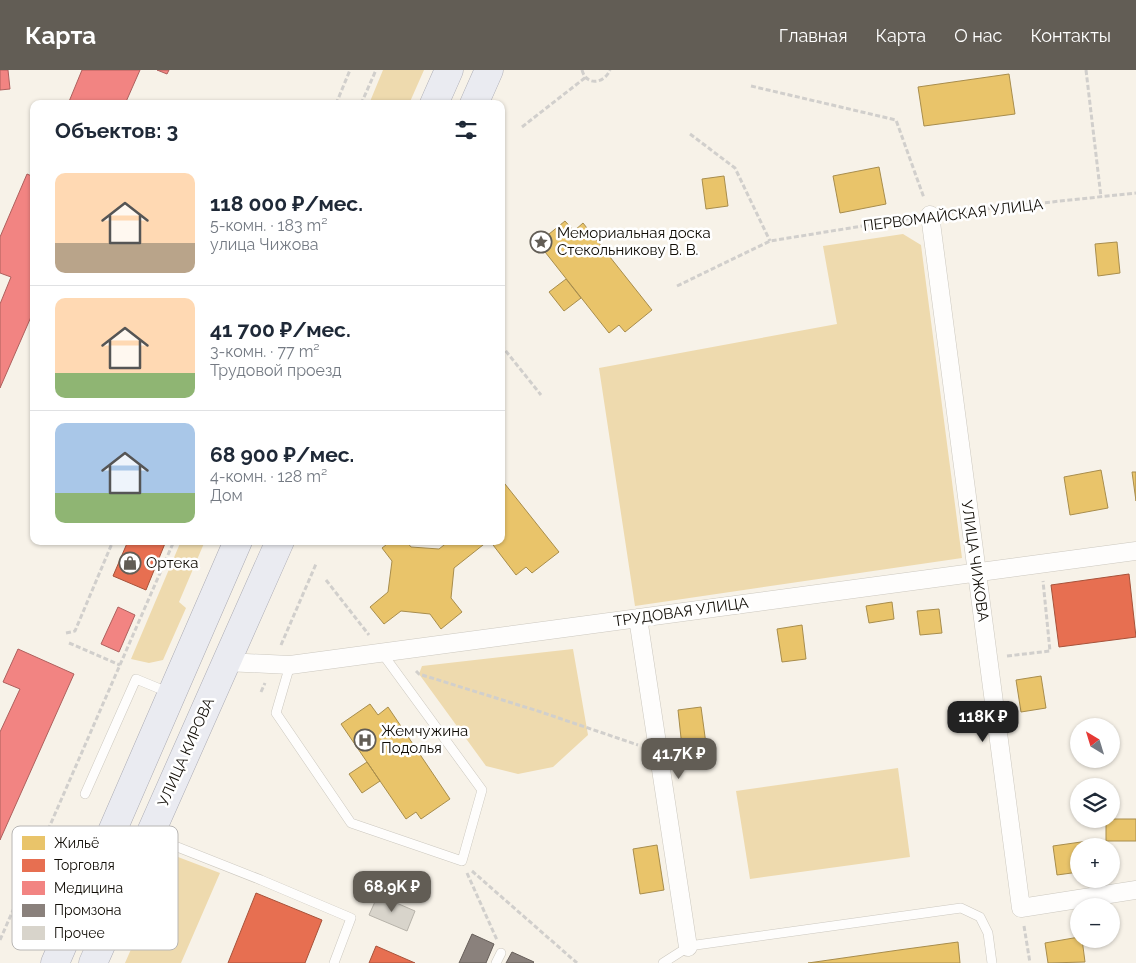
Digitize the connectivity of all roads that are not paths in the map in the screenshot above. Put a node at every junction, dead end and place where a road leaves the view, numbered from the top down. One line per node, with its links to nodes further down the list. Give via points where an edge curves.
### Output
1 (449, 70): 3 (main road)
2 (489, 70): 4 (main road)
3 (436, 100)
4 (476, 100)
5 (930, 215): 9 (street, УЛИЦА ЧИЖОВА)
6 (236, 545): 14 (main road)
7 (278, 545): 12 (main road, УЛИЦА КИРОВА)
8 (1136, 551): 9 (street, ТРУДОВАЯ УЛИЦА)
9 (976, 572): 10 (street, ТРУДОВАЯ УЛИЦА); 20 (street, УЛИЦА ЧИЖОВА, via 1021,908)
10 (638, 618): 11 (street, ТРУДОВАЯ УЛИЦА); 21 (street)
11 (391, 652): 13 (street, ТРУДОВАЯ УЛИЦА); 13 (lane, via 482,790 462,861 351,823 276,713)
12 (226, 662): 13 (street, ТРУДОВАЯ УЛИЦА); 15 (main road, УЛИЦА КИРОВА)
13 (282, 665)
14 (170, 696): 15 (main road, via 182,690 194,691 202,700); 16 (lane, via 136,679); 17 (main road)
15 (203, 714): 18 (main road, УЛИЦА КИРОВА)
16 (85, 794)
17 (114, 826)
18 (153, 826)
19 (178, 847): 27 (lane, via 351,918)
20 (1136, 890)
21 (688, 947): 29 (lane); 30 (lane, via 961,908 980,917 988,933)
22 (61, 950): 25 (main road)
23 (99, 950): 26 (main road, УЛИЦА КИРОВА)
24 (501, 953): 28 (lane)
25 (55, 963)
26 (93, 963)
27 (334, 963)
28 (496, 963)
29 (663, 963)
30 (992, 963)

